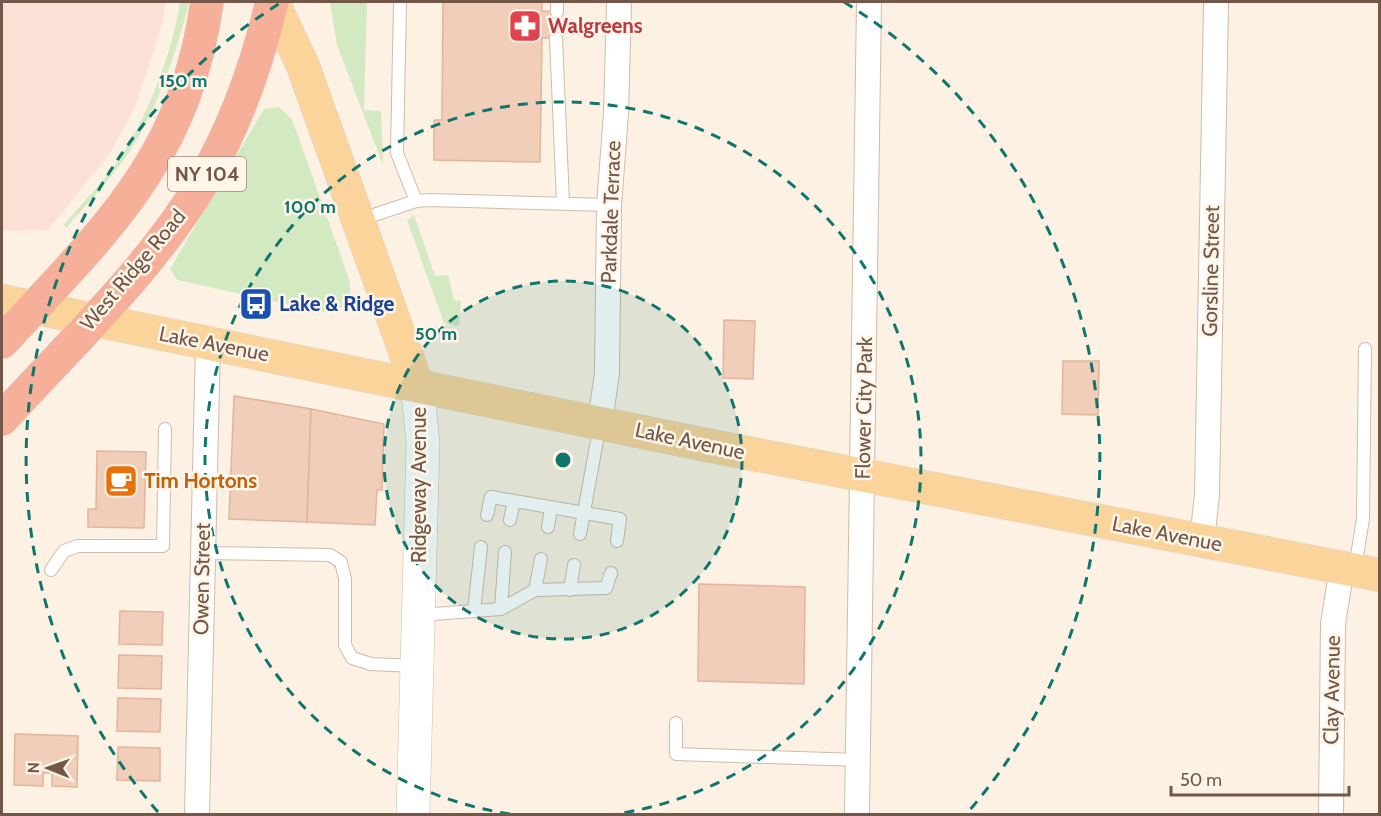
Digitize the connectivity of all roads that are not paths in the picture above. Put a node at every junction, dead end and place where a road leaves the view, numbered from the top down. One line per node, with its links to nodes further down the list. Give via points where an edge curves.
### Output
1 (207, 2): 13 (highway, NY 104, via 188,86 155,161 110,224)
2 (273, 2): 11 (main road, Ridgeway Avenue, via 303,66); 14 (highway, West Ridge Road / NY 104, via 244,93 210,169 155,249)
3 (399, 2): 8 (lane, via 397,153)
4 (619, 2): 10 (street, Parkdale Terrace, via 617,104)
5 (869, 2): 22 (street, Flower City Park)
6 (1216, 2): 31 (street, Gorsline Street, via 1208,482)
7 (556, 38): 9 (lane)
8 (416, 201): 9 (lane); 11 (lane)
9 (562, 203): 10 (lane)
10 (609, 205): 20 (street, Parkdale Terrace, via 607,373)
11 (358, 220): 18 (main road, Ridgeway Avenue)
12 (2, 301): 13 (main road, Lake Avenue)
13 (33, 308): 14 (main road, Lake Avenue); 15 (highway, NY 104)
14 (93, 320): 16 (main road, Lake Avenue); 19 (highway, West Ridge Road / NY 104)
15 (2, 342)
16 (208, 343): 18 (main road, Lake Avenue); 34 (street, Owen Street)
17 (1365, 348): 38 (lane)
18 (417, 386): 20 (main road, Lake Avenue); 44 (street, Ridgeway Avenue, via 423,443)
19 (2, 419)
20 (600, 422): 22 (main road, Lake Avenue); 25 (lane)
21 (165, 429): 37 (lane, via 164,546 78,546 64,551)
22 (863, 475): 31 (main road, Lake Avenue); 47 (street, Flower City Park)
23 (514, 501): 24 (lane); 26 (lane, via 491,497); 27 (lane)
24 (551, 507): 25 (lane); 28 (lane)
25 (584, 513): 29 (lane); 30 (lane, via 620,519)
26 (487, 515)
27 (510, 520)
28 (548, 527)
29 (580, 534)
30 (617, 541)
31 (1202, 541): 38 (main road, Lake Avenue)
32 (481, 547): 43 (lane)
33 (505, 552): 42 (lane)
34 (203, 553): 45 (lane, via 330,555 341,562 345,579 345,645 352,658 371,664); 48 (street, Owen Street)
35 (541, 559): 40 (lane)
36 (574, 565): 41 (lane)
37 (51, 570)
38 (1359, 571): 51 (street, Clay Avenue, via 1333,624)
39 (611, 573): 41 (lane, via 606,588)
40 (535, 590): 41 (lane); 42 (lane)
41 (570, 590)
42 (501, 609): 43 (lane)
43 (474, 611): 44 (lane)
44 (419, 615): 45 (street, Ridgeway Avenue)
45 (416, 666): 49 (street, Ridgeway Avenue)
46 (676, 723): 47 (lane, via 676,754)
47 (858, 760): 50 (street, Flower City Park)
48 (197, 814)
49 (413, 814)
50 (857, 814)
51 (1331, 814)

